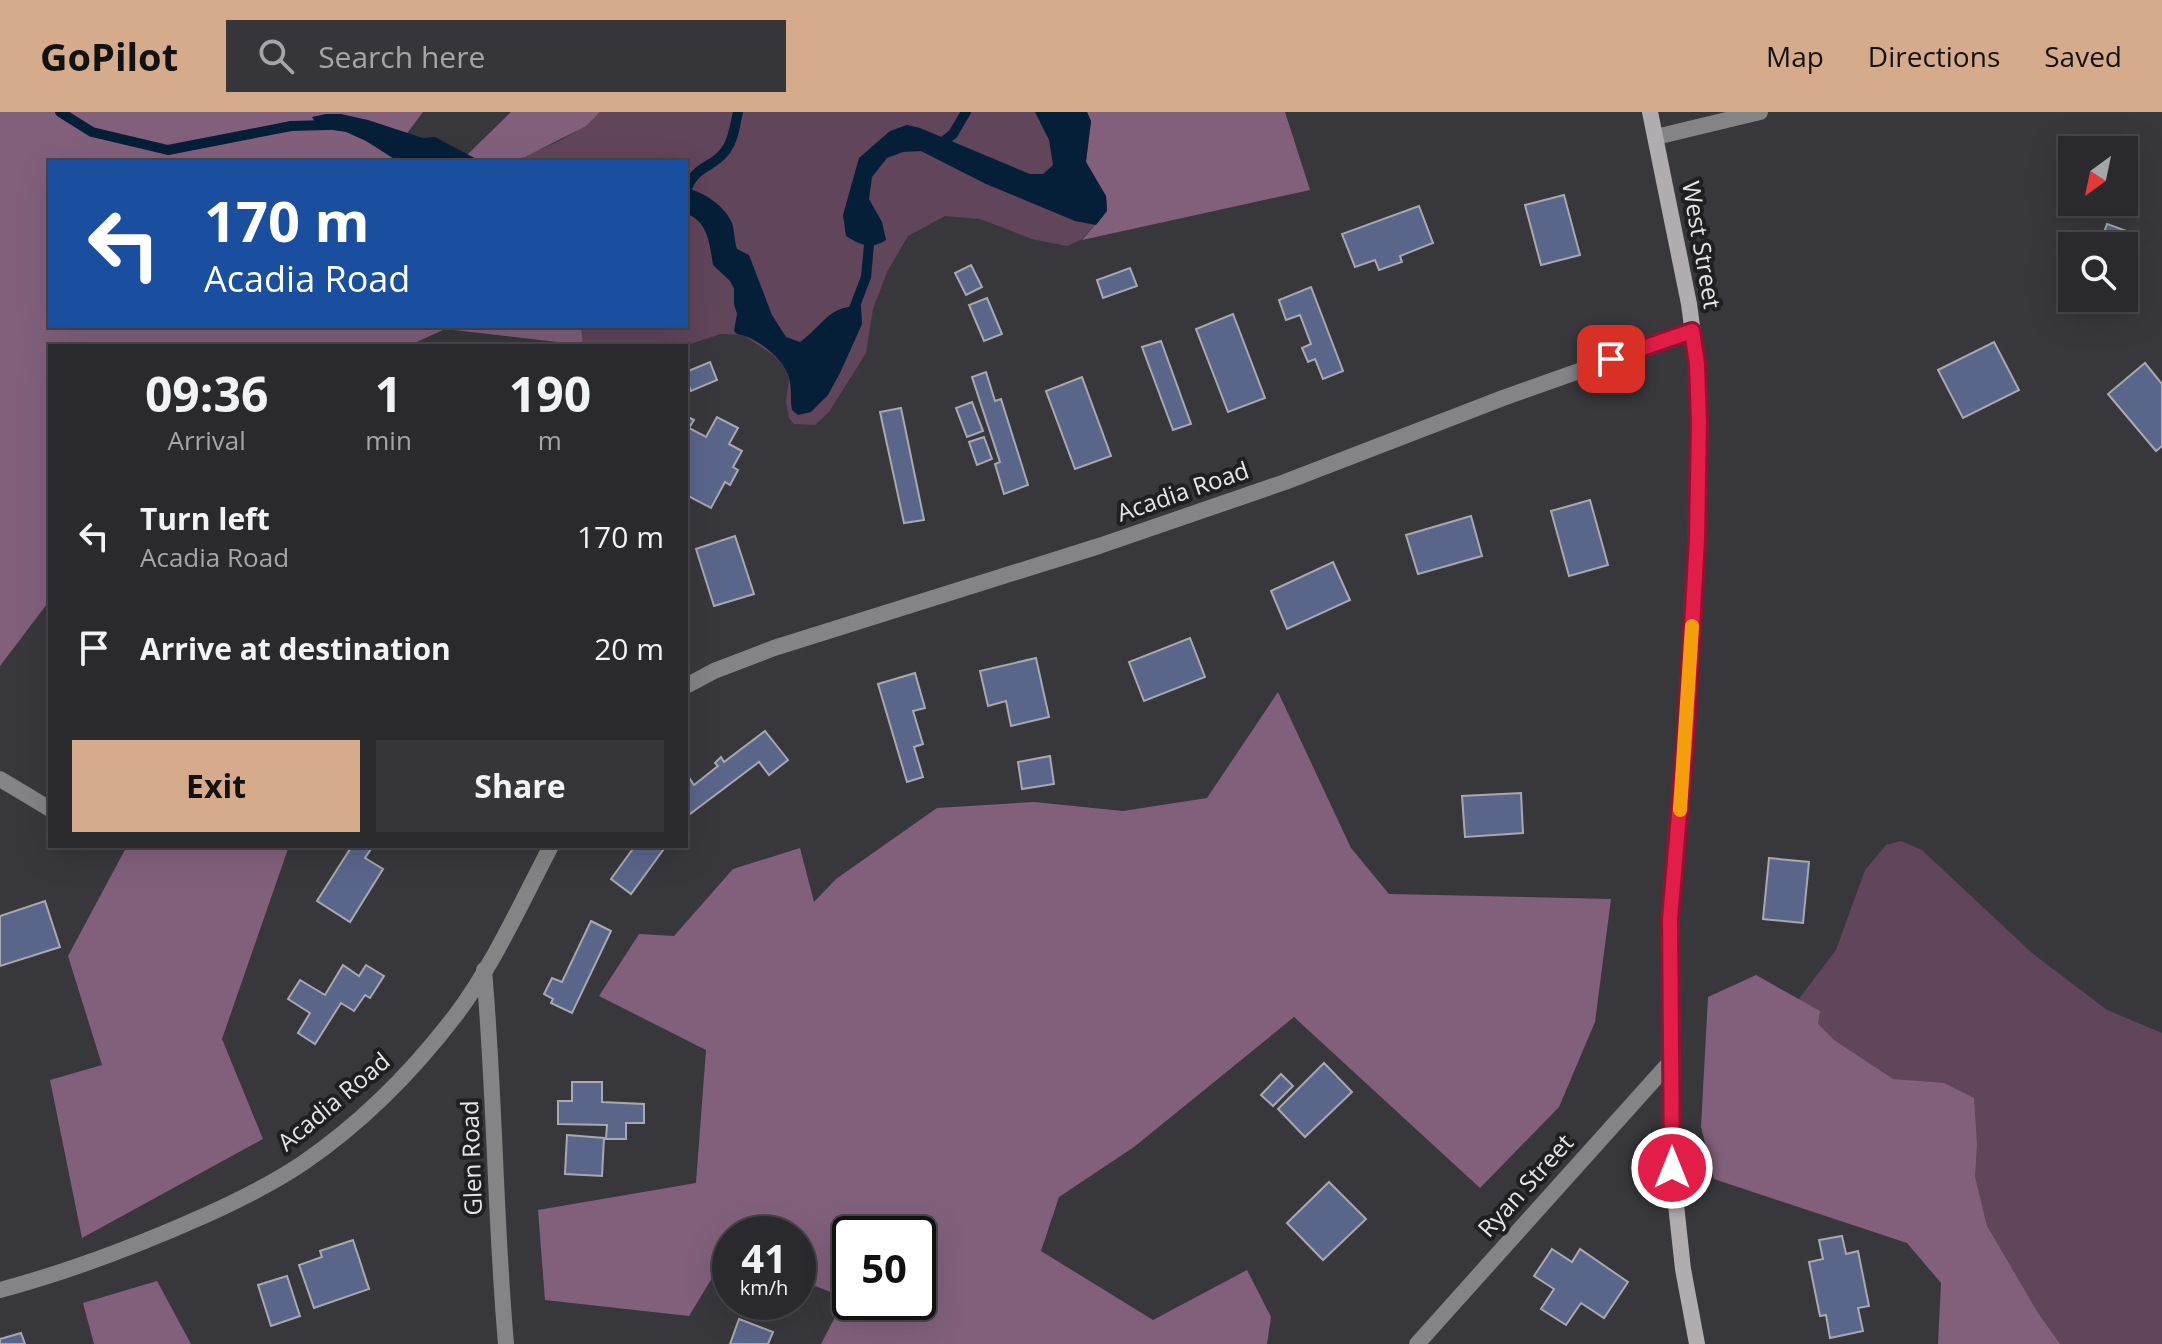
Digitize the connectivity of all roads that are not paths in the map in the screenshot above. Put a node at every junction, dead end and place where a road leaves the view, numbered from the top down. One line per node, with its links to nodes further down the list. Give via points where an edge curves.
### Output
1 (1650, 112): 3 (main road, West Street)
2 (1760, 112): 3 (street)
3 (1656, 137): 4 (main road, West Street)
4 (1692, 331): 5 (street, Acadia Road, via 1285,482 774,648); 10 (main road, West Street, via 1699,422 1697,540 1670,919)
5 (688, 685)
6 (0, 779): 7 (street)
7 (48, 808)
8 (550, 848): 9 (street, Acadia Road)
9 (484, 970): 11 (street, Acadia Road, via 457,1013 411,1068 301,1165 161,1235); 12 (street, Glen Road)
10 (1671, 1061): 13 (street, Ryan Street); 14 (main road, West Street, via 1672,1168)
11 (0, 1290)
12 (506, 1344)
13 (1417, 1344)
14 (1697, 1344)

